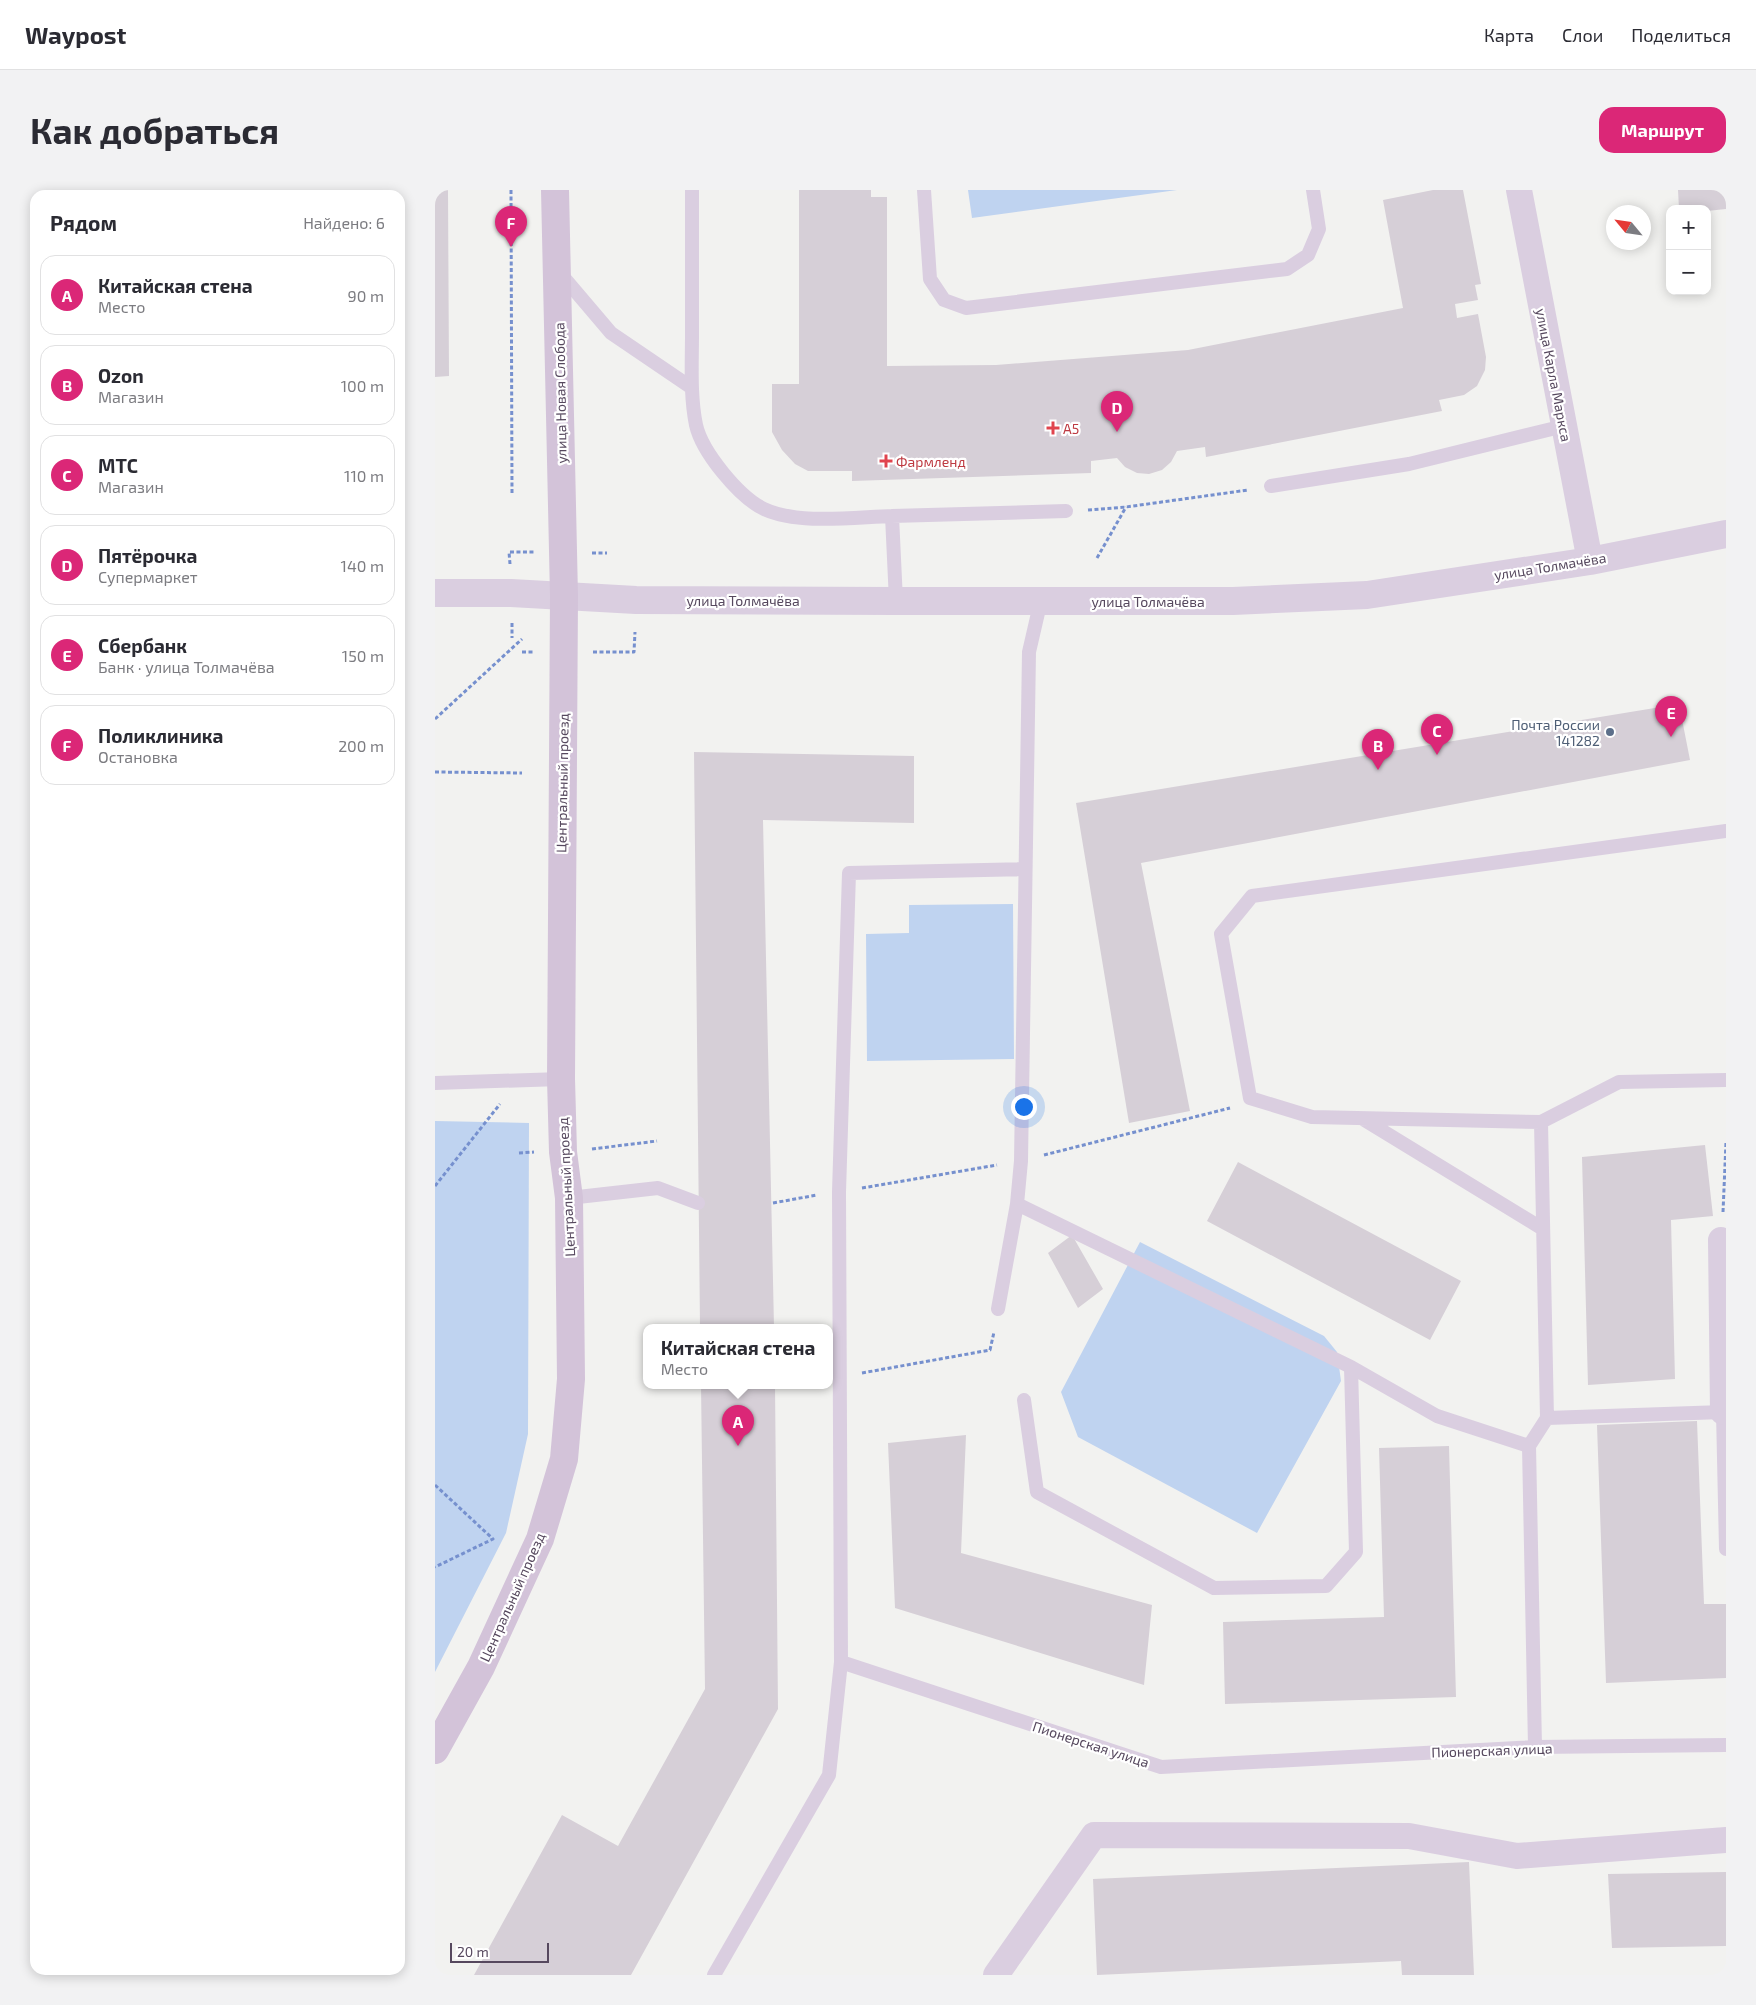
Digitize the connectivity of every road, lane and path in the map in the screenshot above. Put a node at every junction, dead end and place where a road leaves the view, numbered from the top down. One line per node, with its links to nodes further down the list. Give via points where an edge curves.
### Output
1 (511, 190): 11 (path)
2 (555, 190): 7 (main road, улица Новая Слобода)
3 (692, 190): 8 (lane)
4 (924, 190): 5 (lane, via 930,278 943,300 966,308 1287,269 1308,255 1319,229)
5 (1313, 190)
6 (1519, 190): 9 (street, улица Карла Маркса)
7 (557, 270): 8 (lane, via 611,333); 19 (main road, улица Новая Слобода)
8 (692, 388): 14 (lane, via 696,426 710,456 733,484 763,509 787,516 813,518)
9 (1564, 426): 10 (lane, via 1409,464); 17 (street, улица Карла Маркса)
10 (1271, 486): 12 (path)
11 (512, 494)
12 (1126, 507): 13 (path); 16 (path)
13 (1065, 511): 14 (lane)
14 (892, 516): 21 (lane)
15 (1726, 534): 17 (street, улица Толмачёва)
16 (1097, 558)
17 (1590, 561): 20 (street, улица Толмачёва, via 1367,595 1233,601)
18 (435, 593): 19 (street, улица Толмачёва)
19 (564, 596): 21 (street, улица Толмачёва, via 645,600); 28 (main road, Центральный проезд)
20 (1041, 600): 21 (street, улица Толмачёва); 27 (lane, via 1029,652)
21 (897, 601)
22 (521, 639): 23 (path)
23 (435, 719)
24 (435, 772): 25 (path)
25 (522, 773)
26 (1726, 831): 32 (lane, via 1252,896 1221,934 1250,1098 1312,1117)
27 (1025, 869): 38 (lane, via 1021,1161); 43 (lane, via 849,873 839,1192)
28 (561, 1079): 30 (lane); 36 (main road, Центральный проезд, via 563,1152)
29 (1726, 1080): 33 (lane, via 1619,1082)
30 (519, 1082): 31 (lane); 35 (path)
31 (435, 1083)
32 (1362, 1118): 33 (lane); 39 (lane)
33 (1541, 1122): 39 (lane)
34 (1726, 1142): 40 (path)
35 (435, 1186)
36 (569, 1198): 37 (lane, via 658,1188); 54 (main road, Центральный проезд, via 571,1379 564,1459 540,1539 481,1667)
37 (698, 1203)
38 (1017, 1204): 41 (lane); 42 (lane)
39 (1543, 1228): 45 (lane)
40 (1721, 1240): 46 (street)
41 (998, 1309): 43 (path, via 990,1350)
42 (1351, 1367): 44 (lane, via 1356,1552 1326,1586 1214,1588 1037,1492); 47 (lane, via 1437,1416)
43 (839, 1377): 51 (lane)
44 (1024, 1400)
45 (1547, 1418): 46 (lane); 47 (lane)
46 (1724, 1428): 49 (lane)
47 (1529, 1446): 53 (lane)
48 (435, 1485): 50 (path, via 493,1540)
49 (1726, 1549)
50 (435, 1567)
51 (841, 1662): 53 (lane, Пионерская улица, via 1161,1767); 56 (lane, via 829,1775)
52 (1726, 1745): 53 (lane, Пионерская улица)
53 (1535, 1747)
54 (435, 1750)
55 (1726, 1840): 57 (street, via 1517,1856 1409,1836 1094,1835)
56 (714, 1975)
57 (996, 1975)

